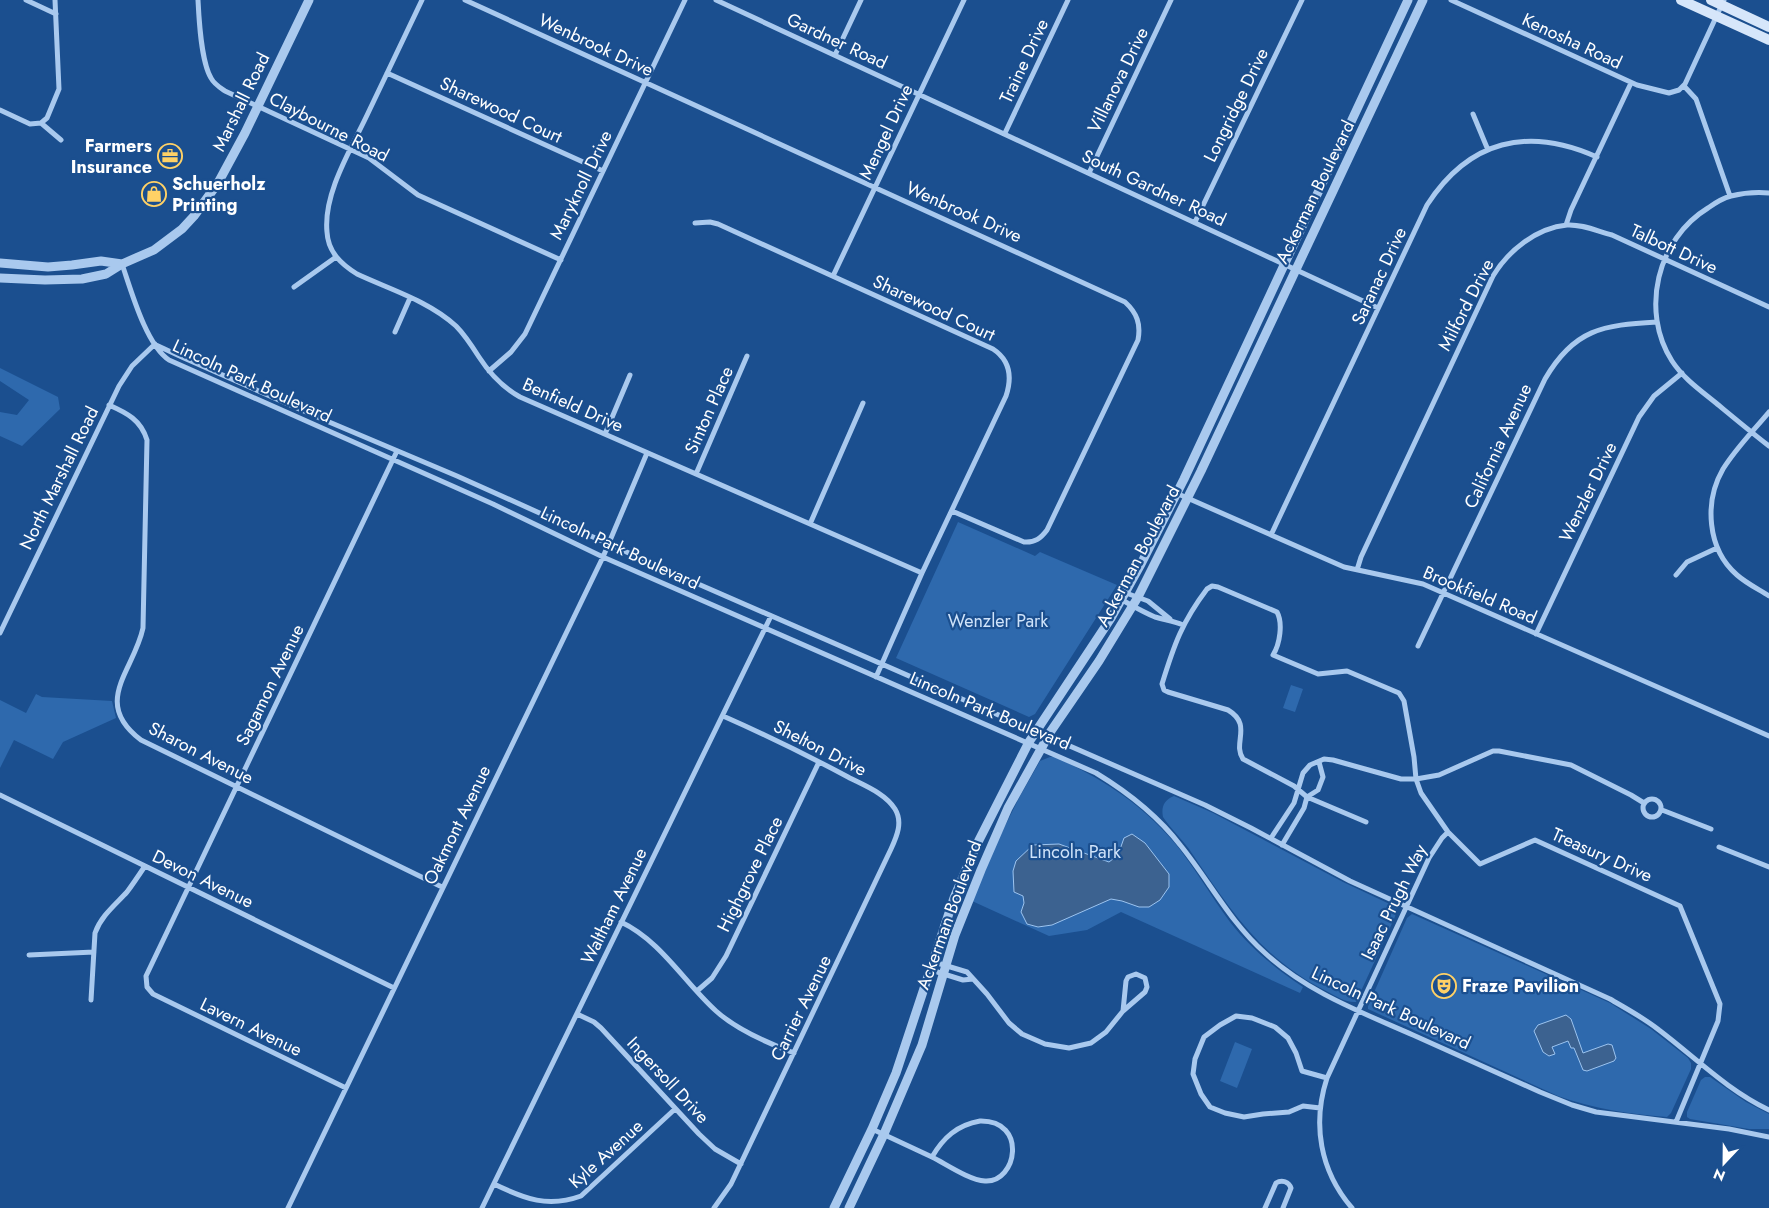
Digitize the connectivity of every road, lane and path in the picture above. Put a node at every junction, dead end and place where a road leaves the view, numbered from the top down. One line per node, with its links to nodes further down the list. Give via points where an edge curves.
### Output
1 (26, 0): 20 (street)
2 (55, 0): 20 (street)
3 (198, 0): 30 (street, Claybourne Road, via 208,72 225,92)
4 (309, 0): 30 (street, Marshall Road)
5 (422, 0): 25 (street, Benfield Drive)
6 (464, 0): 26 (street, Wenbrook Drive)
7 (685, 0): 26 (street, Maryknoll Drive)
8 (716, 0): 24 (street, Gardner Road)
9 (861, 0): 24 (street)
10 (964, 0): 29 (street, Mengel Drive)
11 (1068, 0): 34 (street, Traine Drive)
12 (1171, 0): 40 (street, Villanova Drive)
13 (1302, 0): 44 (street, Longridge Drive)
14 (1408, 0): 52 (street, Ackerman Boulevard)
15 (1423, 0): 53 (street, Ackerman Boulevard)
16 (1452, 0): 27 (street, Kenosha Road)
17 (1681, 0): 21 (main road)
18 (1710, 0): 19 (main road)
19 (1723, 3): 21 (street); 22 (main road)
20 (56, 14): 33 (street, via 59,89 47,118)
21 (1716, 16): 23 (main road); 28 (street)
22 (1769, 27)
23 (1769, 40)
24 (834, 55): 29 (street, Gardner Road)
25 (387, 73): 36 (street, Benfield Drive); 39 (street, Sharewood Court)
26 (645, 83): 39 (street, Maryknoll Drive); 41 (street, Wenbrook Drive)
27 (1631, 83): 28 (street, Kenosha Road, via 1669,93); 38 (street)
28 (1684, 86): 43 (street, via 1696,99)
29 (919, 94): 34 (street, South Gardner Road); 41 (street, Mengel Drive)
30 (258, 107): 36 (street, Claybourne Road); 51 (street, Marshall Road, via 218,183 194,216 170,240)
31 (0, 110): 33 (street, via 30,124)
32 (1473, 114): 37 (street)
33 (41, 123): 35 (street)
34 (1005, 133): 40 (street, South Gardner Road)
35 (61, 140)
36 (350, 149): 47 (street, Benfield Drive, via 326,222 328,242); 49 (street, Claybourne Road, via 380,165 418,195)
37 (1488, 150): 38 (street, Saranac Drive, via 1521,141 1538,141 1568,145); 59 (street, Saranac Drive, via 1460,166 1436,190)
38 (1597, 157): 46 (street)
39 (603, 171): 49 (street, Maryknoll Drive)
40 (1089, 173): 44 (street, South Gardner Road)
41 (875, 187): 54 (street, Mengel Drive); 79 (street, Wenbrook Drive, via 1125,302 1132,308 1139,324 1138,340 1043,536 1033,542 1024,542)
42 (1769, 193): 43 (street)
43 (1730, 196): 48 (street, via 1690,220)
44 (1195, 222): 52 (street, South Gardner Road)
45 (695, 223): 54 (street, Sharewood Court, via 718,224)
46 (1566, 225): 48 (street, Talbott Drive, via 1612,235); 85 (street, Milford Drive, via 1524,242 1496,272)
47 (336, 257): 56 (street); 57 (street, Benfield Drive, via 357,274)
48 (1665, 259): 58 (street, Talbott Drive); 60 (street, via 1658,278)
49 (561, 260): 64 (street, Maryknoll Drive, via 525,334 512,352)
50 (0, 263): 51 (street, Marshall Road, via 48,267 101,261)
51 (122, 264): 55 (street, Marshall Road, via 106,274 82,280); 62 (street, Lincoln Park Boulevard)
52 (1284, 264): 53 (street, South Gardner Road); 77 (street, Ackerman Boulevard)
53 (1295, 269): 59 (street, South Gardner Road); 78 (street, Ackerman Boulevard)
54 (833, 276): 79 (street, Sharewood Court, via 993,349 1008,365 1010,376 1006,396)
55 (0, 278)
56 (294, 287)
57 (410, 298): 61 (street); 64 (street, Benfield Drive, via 431,308 457,327)
58 (1769, 306)
59 (1378, 308): 81 (street, Saranac Drive)
60 (1656, 322): 65 (street, via 1667,352); 88 (street, California Avenue, via 1622,324 1596,330 1572,345 1557,360)
61 (395, 332)
62 (155, 344): 68 (street, North Marshall Road, via 124,376); 73 (street, Lincoln Park Boulevard); 75 (street, Lincoln Park Boulevard, via 162,356 184,368)
63 (747, 356): 76 (street, Sinton Place)
64 (489, 371): 71 (street, Benfield Drive, via 500,384 520,397)
65 (1682, 373): 70 (street); 98 (street, Wenzler Drive, via 1654,396 1639,417)
66 (630, 376): 71 (street)
67 (864, 403): 80 (street)
68 (109, 405): 97 (street, North Marshall Road); 111 (street, Sharon Avenue, via 138,421 147,440 143,628 119,686 121,716 141,740)
69 (1769, 412): 70 (street)
70 (1752, 432): 72 (street); 83 (street, via 1729,460 1717,483 1711,509)
71 (605, 434): 74 (street, Benfield Drive)
72 (1769, 446)
73 (397, 450): 75 (street, Sagamon Avenue); 82 (street, Lincoln Park Boulevard)
74 (647, 453): 76 (street, Benfield Drive); 82 (street, Oakmont Avenue)
75 (393, 460): 84 (street, Lincoln Park Boulevard); 111 (street, Sagamon Avenue)
76 (696, 474): 80 (street, Benfield Drive)
77 (1176, 493): 78 (street, Brookfield Road); 89 (street, Ackerman Boulevard)
78 (1187, 498): 81 (street, Brookfield Road); 91 (street, Ackerman Boulevard)
79 (952, 511): 86 (street, Sharewood Court)
80 (810, 524): 86 (street, Benfield Drive)
81 (1271, 535): 85 (street, Brookfield Road)
82 (608, 544): 84 (street, Oakmont Avenue); 93 (street, Lincoln Park Boulevard)
83 (1717, 548): 87 (street, via 1687,562); 90 (street, via 1736,574)
84 (603, 557): 96 (street, Lincoln Park Boulevard); 127 (street, Oakmont Avenue)
85 (1357, 570): 88 (street, Brookfield Road, via 1406,579)
86 (922, 573): 100 (street, Sharewood Court)
87 (1676, 575)
88 (1443, 594): 98 (street, Brookfield Road); 99 (street, California Avenue)
89 (1124, 596): 91 (street); 92 (street); 103 (street, Ackerman Boulevard)
90 (1769, 596)
91 (1138, 598): 92 (street, Ackerman Boulevard); 94 (street, via 1148,601)
92 (1134, 606): 94 (street, via 1157,618); 105 (street, Ackerman Boulevard)
93 (771, 616): 96 (street, Waltham Avenue); 100 (street, Lincoln Park Boulevard)
94 (1170, 620): 95 (street)
95 (1182, 626): 110 (street, Treasury Drive, via 1205,591 1212,586 1276,612 1279,642 1273,655 1318,674 1347,671 1402,696); 112 (street, via 1163,688 1234,714 1241,725 1240,753 1243,759)
96 (766, 628): 101 (street, Lincoln Park Boulevard); 102 (street, Waltham Avenue)
97 (0, 633)
98 (1536, 634): 104 (street, Brookfield Road)
99 (1418, 646)
100 (882, 664): 101 (street, Sharewood Court); 103 (street, Lincoln Park Boulevard)
101 (876, 677): 106 (street, Lincoln Park Boulevard)
102 (723, 716): 108 (street, Shelton Drive); 129 (street, Waltham Avenue)
103 (1036, 732): 105 (street, Lincoln Park Boulevard); 106 (street, Ackerman Boulevard)
104 (1769, 736)
105 (1048, 737): 107 (street, Ackerman Boulevard); 121 (street, Lincoln Park Boulevard, via 1205,805)
106 (1029, 742): 107 (street, Lincoln Park Boulevard); 132 (street, Ackerman Boulevard, via 976,846 954,898)
107 (1042, 748): 133 (street, Ackerman Boulevard, via 991,844); 140 (street, Lincoln Park Boulevard, via 1096,772 1138,802 1182,847 1238,927 1254,944 1298,979)
108 (819, 762): 117 (street, Shelton Drive, via 883,796); 137 (street, Highgrove Place, via 726,956 712,978)
109 (1319, 762): 110 (street, via 1333,760 1401,779); 112 (street, via 1310,765 1303,773); 114 (street, via 1323,776 1318,790)
110 (1416, 778): 115 (street, via 1439,775 1499,751 1571,765); 120 (street, Treasury Drive, via 1424,800)
111 (237, 787): 126 (street, Sagamon Avenue); 127 (street, Sharon Avenue)
112 (1299, 791): 114 (street); 121 (street)
113 (0, 795): 124 (street, Devon Avenue)
114 (1307, 798): 118 (street); 122 (street)
115 (1644, 803): 116 (street, via 1648,799 1657,800); 116 (street, via 1643,810 1649,817 1655,817)
116 (1662, 810): 119 (street)
117 (897, 814): 142 (street, Carrier Avenue, via 897,836)
118 (1366, 822)
119 (1711, 829)
120 (1448, 832): 128 (street, Isaac Prugh Way, via 1431,853); 143 (street, Treasury Drive, via 1480,864 1535,840 1680,906 1720,1004 1718,1021)
121 (1271, 838): 122 (street, Lincoln Park Boulevard)
122 (1282, 845): 128 (street, Lincoln Park Boulevard)
123 (1719, 847): 125 (street)
124 (145, 866): 126 (street, Devon Avenue); 130 (street, via 97,927)
125 (1769, 868)
126 (189, 887): 135 (street, Sagamon Avenue, via 146,976); 136 (street, Devon Avenue)
127 (442, 888): 136 (street, Oakmont Avenue)
128 (1405, 906): 140 (street, Isaac Prugh Way); 143 (street, Lincoln Park Boulevard, via 1610,999 1659,1030)
129 (621, 922): 137 (street, via 644,935); 141 (street, Waltham Avenue)
130 (94, 952): 131 (street); 138 (street)
131 (29, 955)
132 (932, 966): 133 (street); 133 (street); 150 (street, Ackerman Boulevard, via 896,1073)
133 (945, 970): 134 (street, via 964,980); 134 (street, via 967,972); 151 (street, Ackerman Boulevard, via 922,1045)
134 (973, 979): 139 (street, via 1022,1034 1058,1047 1079,1047 1097,1040)
135 (147, 987): 145 (street, Lavern Avenue, via 153,994)
136 (394, 988): 145 (street, Oakmont Avenue)
137 (697, 991): 142 (street, via 729,1021)
138 (91, 1000)
139 (1123, 1011): 139 (street, via 1145,992 1147,982 1142,975 1132,975 1126,982)
140 (1359, 1011): 144 (street, Isaac Prugh Way); 149 (street, Lincoln Park Boulevard, via 1572,1105 1620,1116)
141 (577, 1014): 147 (street, Ingersoll Drive, via 601,1028); 155 (street, Waltham Avenue)
142 (794, 1053): 154 (street, Carrier Avenue)
143 (1700, 1064): 148 (street, Lincoln Park Boulevard, via 1742,1096); 149 (street)
144 (1327, 1078): 146 (street, Isaac Prugh Way); 146 (street, via 1302,1071 1288,1038 1274,1027 1252,1018 1236,1016 1220,1024 1204,1037 1195,1059 1193,1074 1201,1094 1210,1107 1225,1113 1244,1117 1289,1112 1303,1106)
145 (346, 1088): 156 (street, Oakmont Avenue)
146 (1320, 1108): 163 (street, Isaac Prugh Way, via 1319,1128 1324,1158 1336,1186)
147 (675, 1109): 154 (street, Ingersoll Drive, via 715,1149); 155 (street, Kyle Avenue, via 572,1203 555,1207 536,1204)
148 (1769, 1110)
149 (1676, 1122): 152 (street, Lincoln Park Boulevard)
150 (872, 1129): 151 (street); 159 (street, Ackerman Boulevard)
151 (884, 1134): 153 (street); 160 (street, Ackerman Boulevard)
152 (1769, 1137)
153 (932, 1157): 153 (street, via 977,1180 992,1181 1007,1169 1013,1146 1003,1127 994,1122 980,1121 955,1130)
154 (741, 1164): 158 (street, Carrier Avenue)
155 (494, 1184): 157 (street, Waltham Avenue)
156 (288, 1208)
157 (482, 1208)
158 (714, 1208)
159 (834, 1208)
160 (849, 1208)
161 (1265, 1208): 162 (street, via 1279,1181 1290,1184 1291,1188)
162 (1283, 1208)
163 (1352, 1208)

